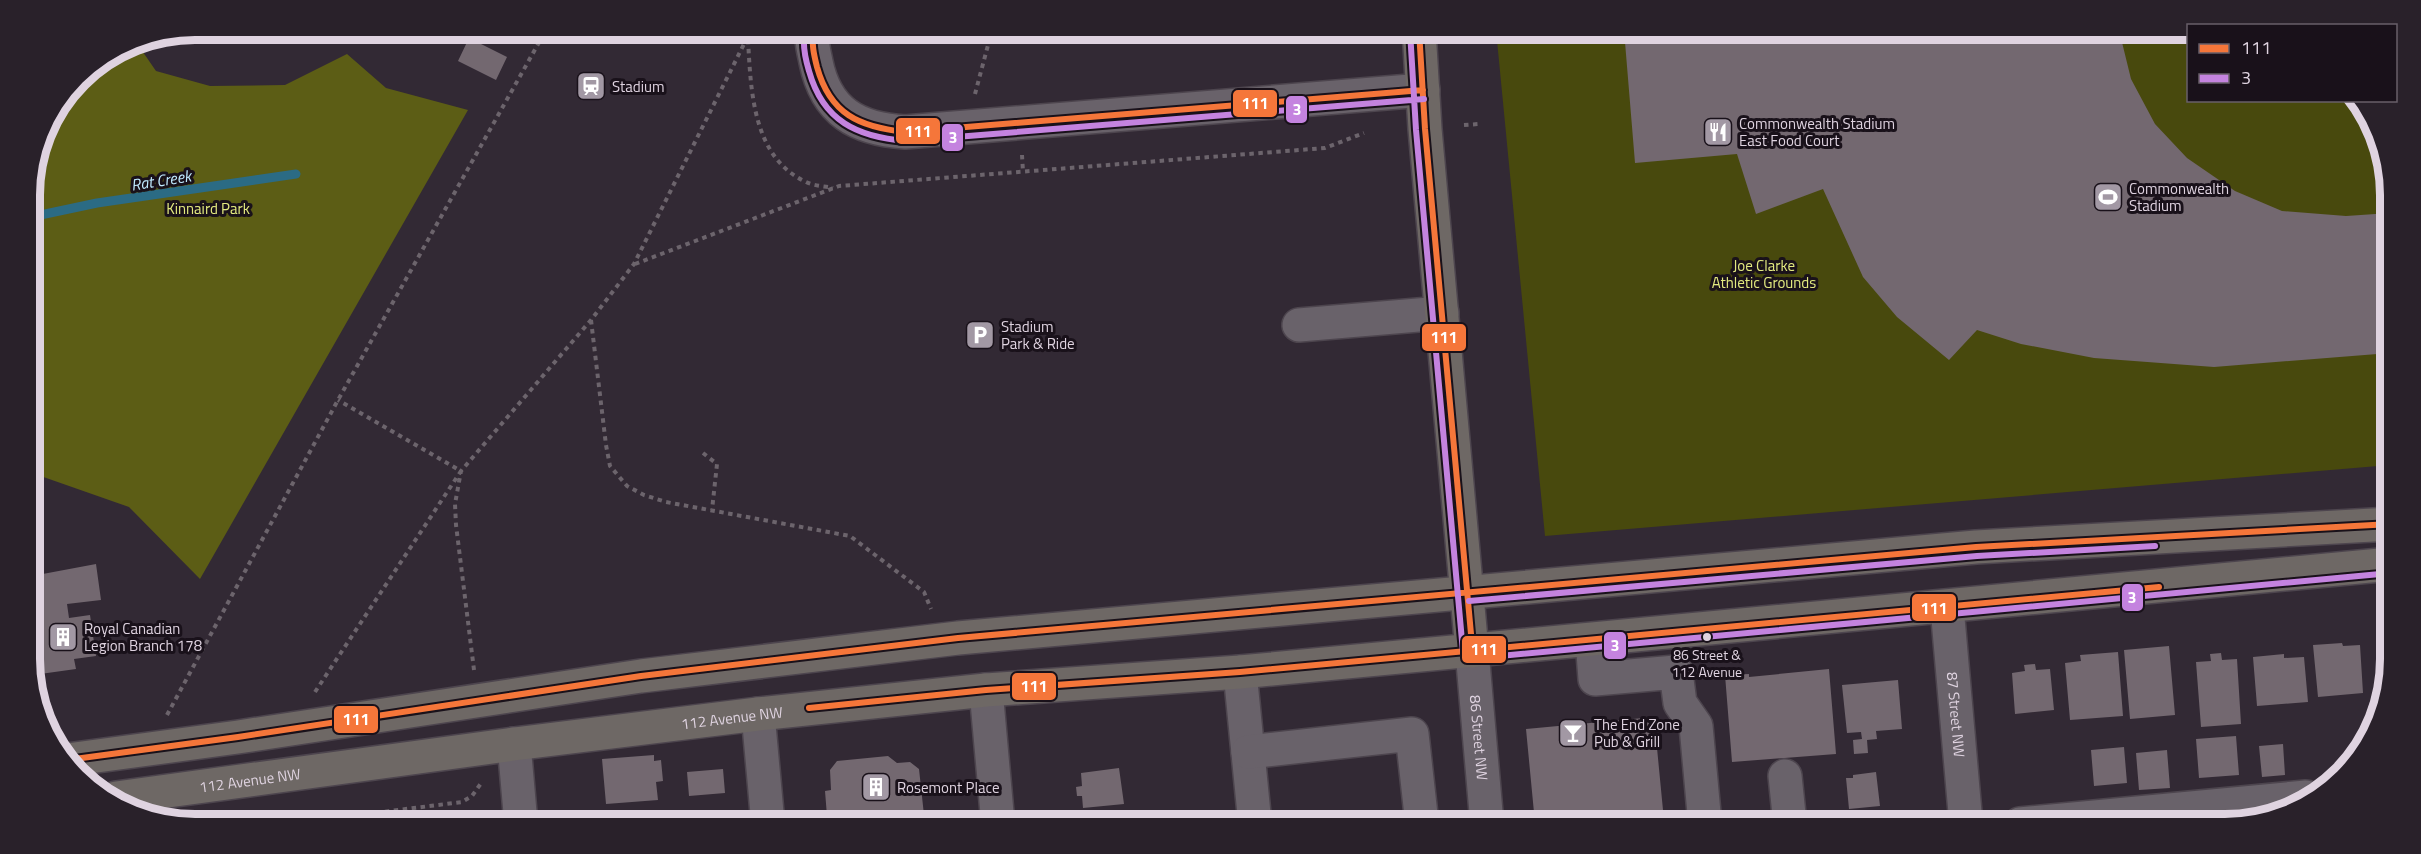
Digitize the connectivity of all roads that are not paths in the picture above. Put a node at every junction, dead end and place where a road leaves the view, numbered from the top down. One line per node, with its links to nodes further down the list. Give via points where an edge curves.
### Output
1 (811, 40): 3 (street, via 825,91 841,112 859,123 905,132)
2 (1420, 40): 3 (main road)
3 (1423, 90): 4 (main road)
4 (1442, 313): 5 (street); 8 (main road)
5 (1299, 325)
6 (2380, 525): 8 (main road, via 1976,547)
7 (2380, 565): 9 (main road, 112 Avenue NW)
8 (1468, 592): 11 (main road); 17 (main road, via 958,638 641,676)
9 (1947, 606): 10 (main road, 112 Avenue NW); 27 (street, 87 Street NW)
10 (1592, 640): 11 (main road, 112 Avenue NW); 25 (street, via 1595,679 1676,672 1680,703 1696,726)
11 (1472, 651): 12 (main road, 112 Avenue NW); 24 (street, 86 Street NW)
12 (1240, 672): 13 (main road, 112 Avenue NW); 16 (street)
13 (986, 690): 14 (main road, 112 Avenue NW); 31 (street)
14 (758, 714): 15 (main road, 112 Avenue NW); 30 (street)
15 (514, 744): 19 (main road, 112 Avenue NW); 29 (street)
16 (1248, 752): 22 (street); 23 (street, via 1412,734)
17 (77, 759)
18 (1785, 776): 26 (street)
19 (125, 797)
20 (2279, 804): 21 (street)
21 (2261, 808): 28 (street)
22 (1254, 813)
23 (1421, 813)
24 (1486, 813)
25 (1704, 813)
26 (1789, 813)
27 (1965, 813)
28 (2185, 813)
29 (520, 814)
30 (767, 814)
31 (997, 814)

